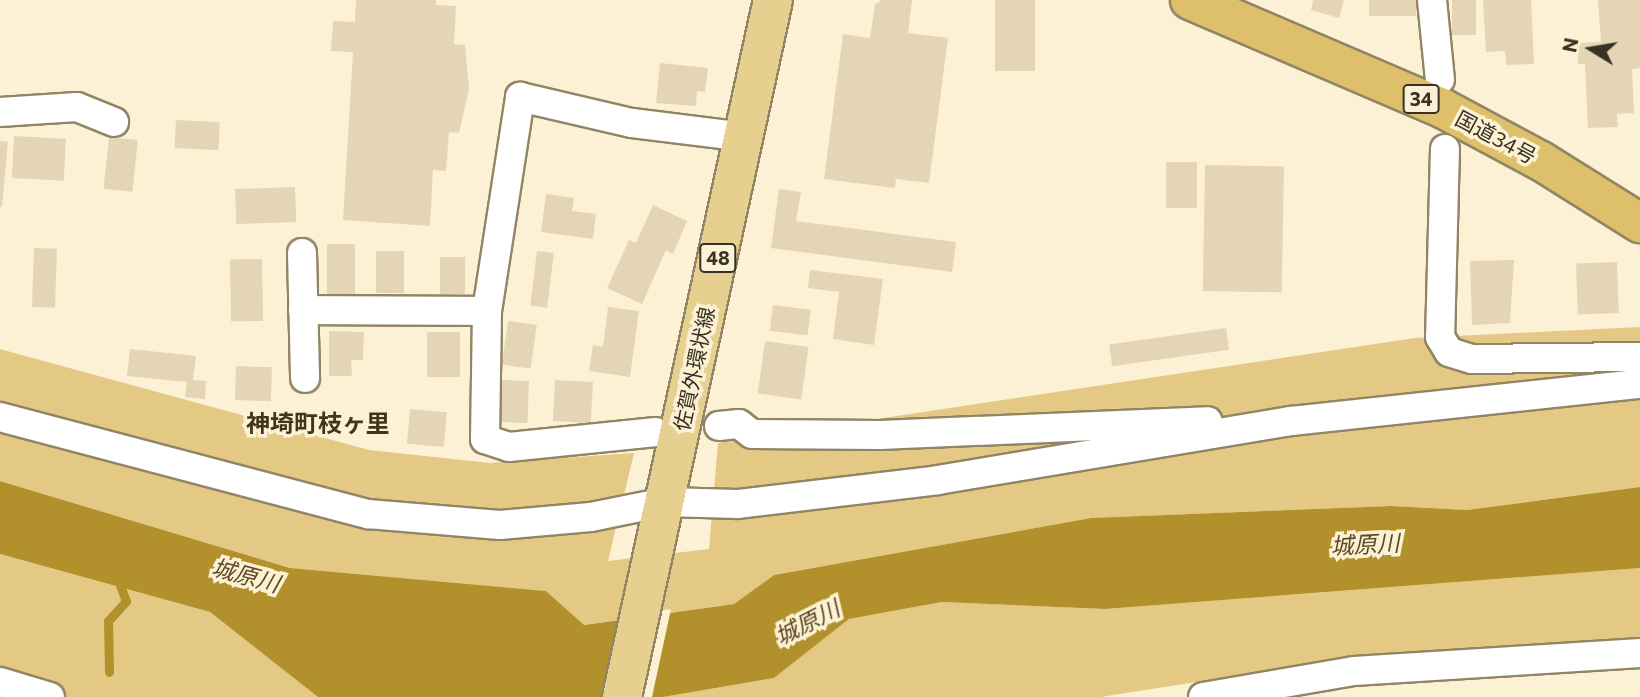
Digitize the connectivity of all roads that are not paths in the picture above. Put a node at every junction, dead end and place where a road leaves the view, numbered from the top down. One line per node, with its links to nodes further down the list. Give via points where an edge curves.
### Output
1 (773, 0): 7 (main road, 佐賀外環状線 / 48)
2 (1190, 0): 9 (highway, 国道34号 / 34, via 1442,108 1541,161)
3 (1432, 0): 4 (street)
4 (1440, 80)
5 (0, 112): 6 (street, via 77,107)
6 (114, 122)
7 (744, 137): 12 (street, via 632,123 520,97); 20 (main road, 佐賀外環状線 / 48)
8 (1444, 149): 13 (street, via 1440,337 1449,352 1472,359)
9 (1640, 223)
10 (302, 253): 11 (street)
11 (303, 310): 12 (street); 14 (street)
12 (487, 311): 19 (street, via 485,439 509,447)
13 (1640, 357)
14 (305, 378)
15 (1640, 384): 17 (street)
16 (0, 417): 20 (street, via 368,514 500,526)
17 (1292, 422): 18 (street, via 1197,421 880,435 752,433 739,424); 20 (street, via 938,480)
18 (719, 426)
19 (656, 432)
20 (664, 510): 25 (main road, 佐賀外環状線 / 48)
21 (1640, 653): 23 (street, via 1354,671)
22 (0, 682): 24 (street)
23 (1294, 689): 26 (street)
24 (50, 697)
25 (622, 697)
26 (1203, 697)

